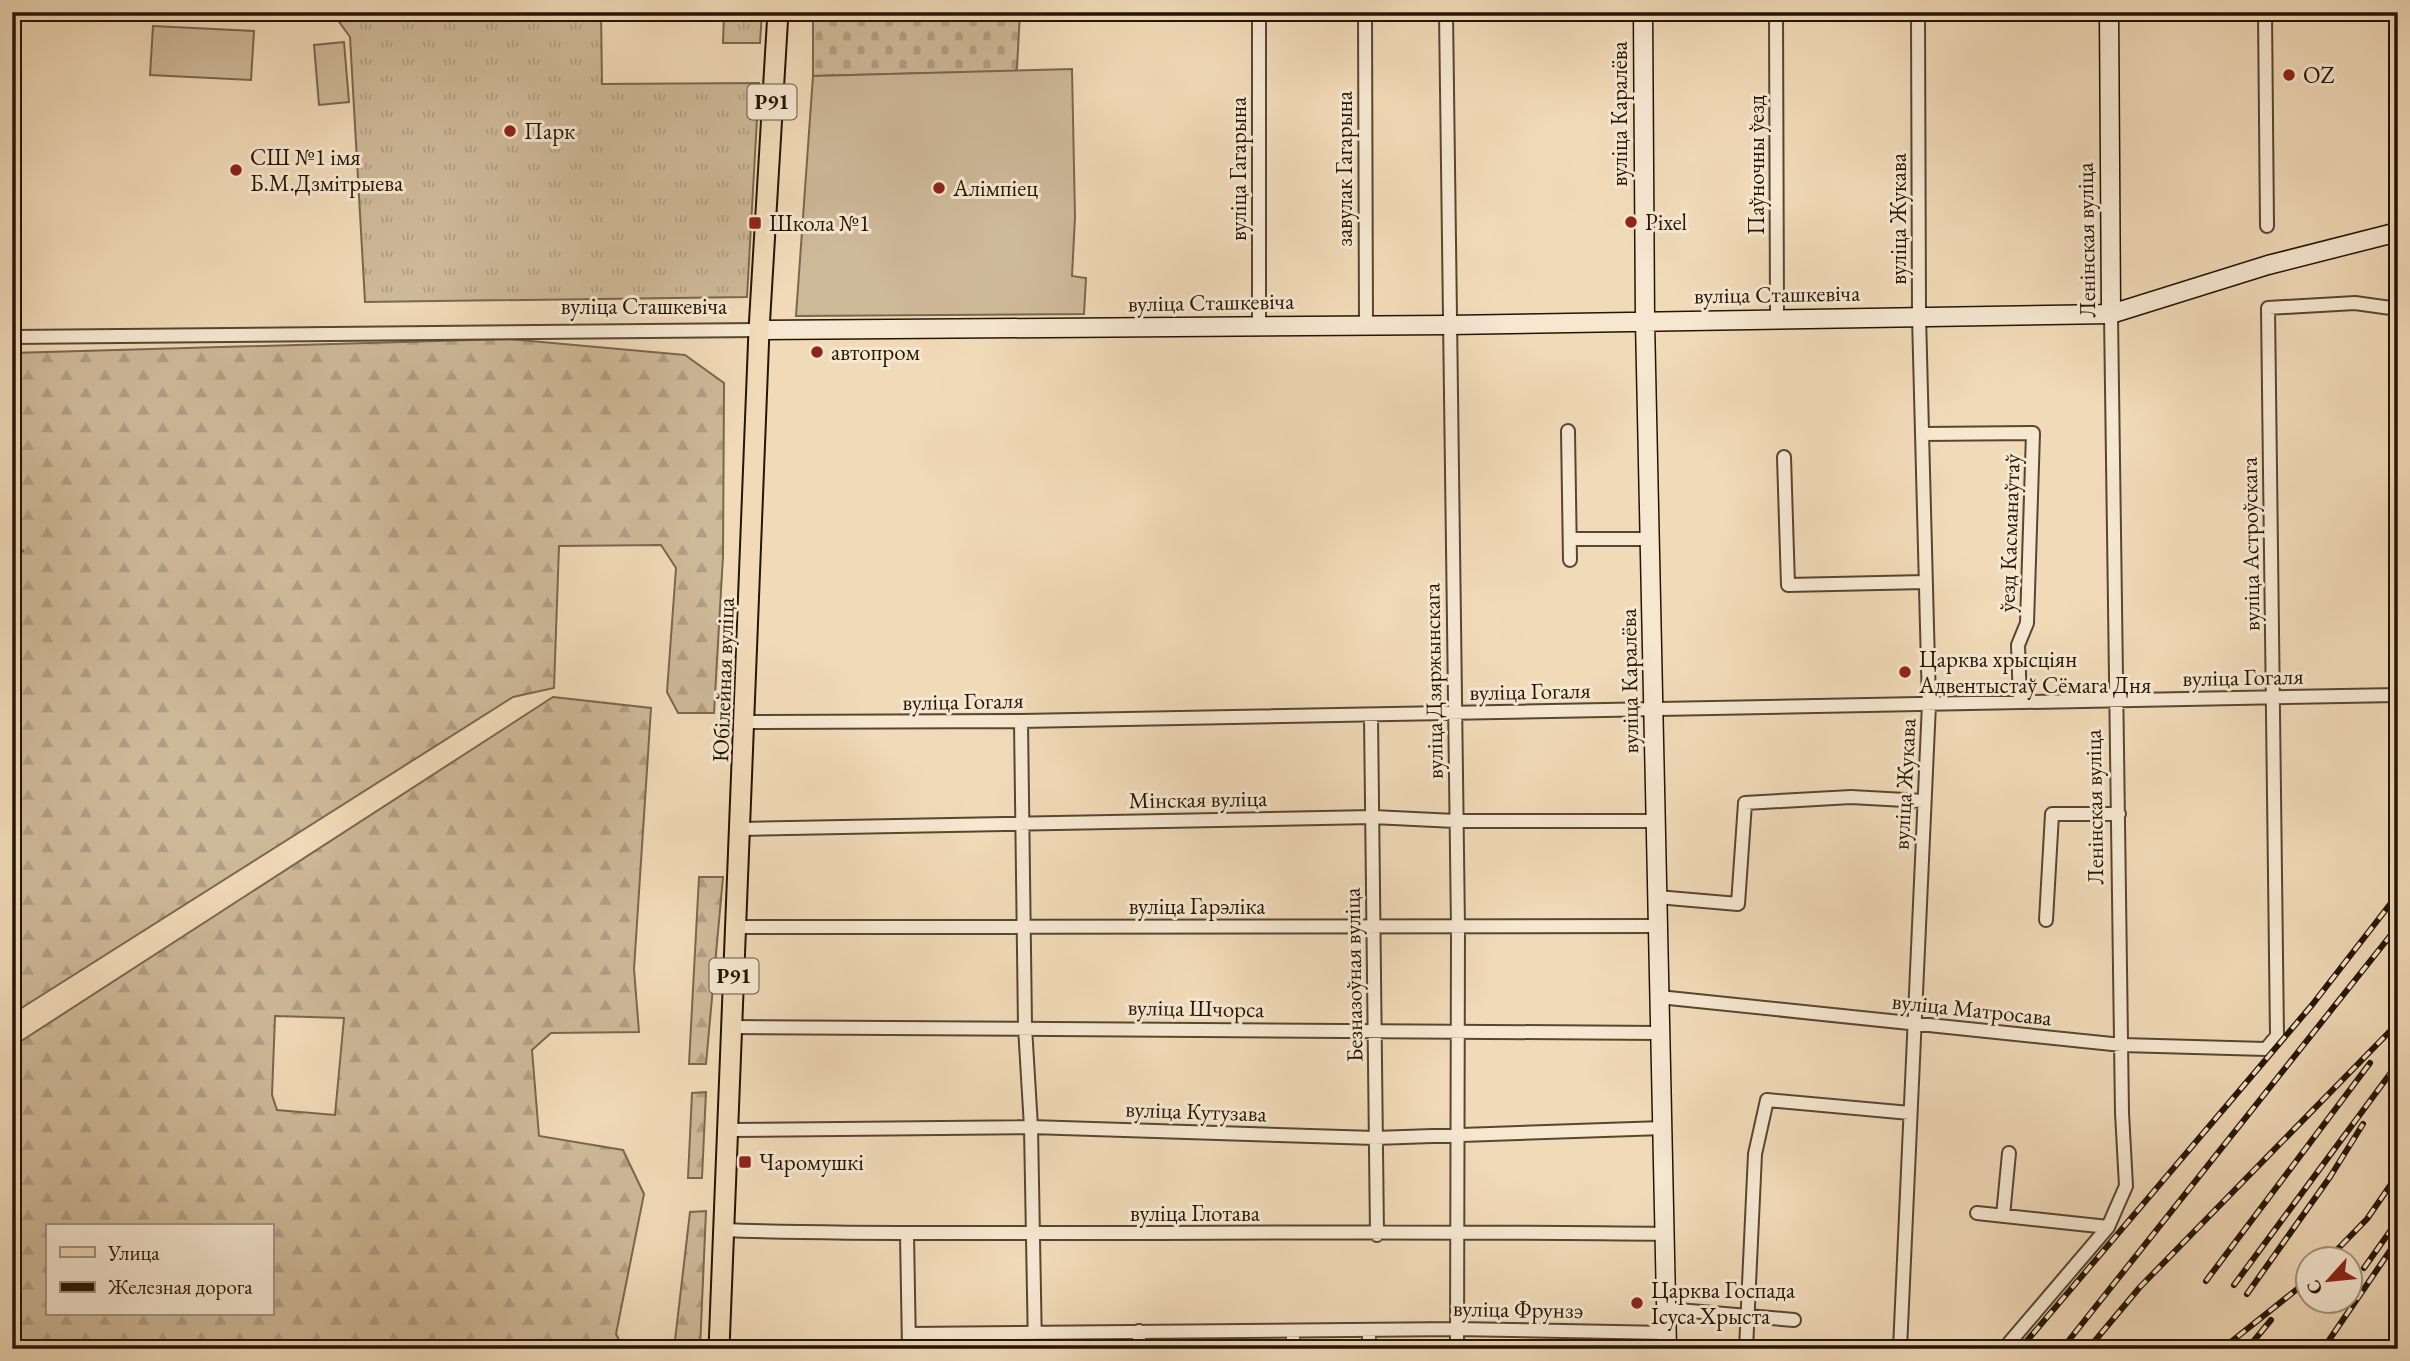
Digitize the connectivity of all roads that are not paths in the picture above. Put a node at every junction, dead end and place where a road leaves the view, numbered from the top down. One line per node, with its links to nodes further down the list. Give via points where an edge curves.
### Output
1 (778, 12): 20 (main road, Юбілейная вуліца / Р91)
2 (1259, 12): 17 (street, вуліца Гагарына)
3 (1365, 12): 18 (street, завулак Гагарына)
4 (1446, 12): 19 (street, вуліца Дзяржынскага)
5 (1643, 12): 16 (main road, вуліца Каралёва)
6 (1776, 12): 15 (street, Паўночны ўезд)
7 (1918, 12): 14 (street, вуліца Жукава)
8 (2109, 12): 13 (main road, Ленінская вуліца)
9 (2266, 12): 10 (street)
10 (2267, 226)
11 (2398, 232): 13 (main road, вуліца Сташкевіча, via 2268,265)
12 (2398, 309): 30 (street, вуліца Астроўскага, via 2355,303 2267,308)
13 (2111, 314): 14 (main road, вуліца Сташкевіча); 31 (street, Ленінская вуліца)
14 (1919, 316): 15 (main road, вуліца Сташкевіча); 23 (street, вуліца Жукава)
15 (1777, 318): 16 (main road, вуліца Сташкевіча)
16 (1645, 321): 19 (main road, вуліца Сташкевіча); 26 (main road, вуліца Каралёва)
17 (1259, 325): 18 (main road, вуліца Сташкевіча); 20 (main road, вуліца Сташкевіча)
18 (1366, 325): 19 (main road, вуліца Сташкевіча)
19 (1449, 325): 35 (street, вуліца Дзяржынскага)
20 (760, 330): 21 (street, вуліца Сташкевіча); 37 (main road, Юбілейная вуліца / Р91)
21 (12, 337)
22 (1568, 431): 25 (street)
23 (1922, 434): 28 (street, вуліца Жукава); 32 (street, ўезд Касманаўтаў, via 2033,433 2027,623 2018,645)
24 (1784, 457): 28 (street, via 1788,585)
25 (1570, 539): 26 (street); 27 (street)
26 (1650, 539): 34 (main road, вуліца Каралёва)
27 (1570, 560)
28 (1925, 582): 33 (street, вуліца Жукава)
29 (2398, 695): 30 (street, вуліца Гогаля)
30 (2273, 698): 31 (street, вуліца Гогаля); 60 (street, вуліца Астроўскага)
31 (2116, 700): 32 (street, вуліца Гогаля); 40 (street, Ленінская вуліца)
32 (2020, 701): 33 (street, вуліца Гогаля)
33 (1929, 704): 34 (street, вуліца Гогаля); 39 (street, вуліца Жукава)
34 (1655, 709): 35 (street, вуліца Гогаля); 43 (main road, вуліца Каралёва)
35 (1455, 713): 36 (street, вуліца Гогаля); 42 (street, вуліца Дзяржынскага)
36 (1371, 716): 38 (street, вуліца Гогаля); 41 (street, Безназоўная вуліца)
37 (746, 722): 38 (street, вуліца Гогаля); 45 (main road, Юбілейная вуліца / Р91)
38 (1021, 722): 44 (street)
39 (1923, 801): 46 (street, via 1850,797 1745,803 1738,904); 54 (street, вуліца Жукава)
40 (2119, 814): 47 (street, via 2052,814); 61 (street, Ленінская вуліца)
41 (1373, 817): 42 (street, Мінская вуліца); 44 (street, Мінская вуліца); 51 (street, Безназоўная вуліца)
42 (1455, 821): 43 (street, Мінская вуліца); 52 (street, вуліца Дзяржынскага)
43 (1655, 821): 46 (main road, вуліца Каралёва)
44 (1021, 822): 45 (street, Мінская вуліца); 48 (street)
45 (742, 829): 50 (main road, Юбілейная вуліца / Р91)
46 (1657, 897): 49 (main road, вуліца Каралёва)
47 (2046, 920)
48 (1023, 926): 50 (street, вуліца Гарэліка); 51 (street, вуліца Гарэліка); 56 (street)
49 (1657, 926): 52 (street, вуліца Гарэліка); 53 (main road, вуліца Каралёва)
50 (737, 927): 55 (main road, Юбілейная вуліца / Р91)
51 (1374, 928): 52 (street, вуліца Гарэліка); 58 (street, Безназоўная вуліца)
52 (1458, 928): 57 (street, вуліца Дзяржынскага)
53 (1659, 997): 54 (street, вуліца Матросава); 59 (main road, вуліца Каралёва)
54 (1914, 1024): 61 (street, вуліца Матросава); 62 (street, вуліца Жукава)
55 (731, 1027): 56 (street, вуліца Шчорса); 65 (main road, Юбілейная вуліца / Р91)
56 (1025, 1027): 58 (street, вуліца Шчорса); 63 (street)
57 (1459, 1031): 58 (street, вуліца Шчорса); 59 (street, вуліца Шчорса); 66 (street, вуліца Дзяржынскага)
58 (1375, 1032): 67 (street, Безназоўная вуліца)
59 (1660, 1033): 64 (main road, вуліца Каралёва)
60 (2277, 1036): 61 (street, вуліца Матросава, via 2266,1049)
61 (2122, 1045): 71 (street, Ленінская вуліца, via 2126,1186)
62 (1910, 1113): 79 (street, via 1767,1100 1755,1154); 96 (street, вуліца Жукава)
63 (1031, 1127): 65 (street, вуліца Кутузава); 67 (street, вуліца Кутузава); 74 (street)
64 (1663, 1128): 66 (street, вуліца Кутузава); 76 (main road, вуліца Каралёва)
65 (727, 1130): 72 (main road, Юбілейная вуліца / Р91)
66 (1458, 1136): 67 (street, вуліца Кутузава); 73 (street, вуліца Дзяржынскага)
67 (1375, 1138): 77 (street, Безназоўная вуліца)
68 (2009, 1153): 70 (street)
69 (1977, 1213): 70 (street)
70 (2003, 1216): 71 (street)
71 (2108, 1227): 97 (street, Ленінская вуліца)
72 (722, 1230): 75 (street, вуліца Глотава); 88 (main road, Юбілейная вуліца / Р91)
73 (1456, 1231): 76 (street, вуліца Глотава); 77 (street, вуліца Глотава); 81 (street, вуліца Дзяржынскага)
74 (1031, 1233): 75 (street, вуліца Глотава); 77 (street, вуліца Глотава); 83 (street)
75 (907, 1234): 86 (street)
76 (1667, 1234): 78 (main road, вуліца Каралёва)
77 (1377, 1235)
78 (1667, 1309): 79 (street); 87 (main road, вуліца Каралёва)
79 (1749, 1315): 80 (street); 95 (street)
80 (1794, 1320)
81 (1457, 1329): 82 (street, вуліца Фрунзэ); 87 (street, вуліца Фрунзэ); 94 (street, вуліца Дзяржынскага)
82 (1369, 1330): 85 (street, вуліца Фрунзэ); 93 (street)
83 (1035, 1331): 84 (street, вуліца Фрунзэ); 86 (street, вуліца Фрунзэ); 90 (street)
84 (1139, 1331): 85 (street, вуліца Фрунзэ); 91 (street)
85 (1293, 1331): 92 (street)
86 (909, 1334): 89 (street)
87 (1667, 1341)
88 (719, 1349)
89 (909, 1349)
90 (1035, 1349)
91 (1139, 1349)
92 (1293, 1349)
93 (1368, 1349)
94 (1457, 1349)
95 (1746, 1349)
96 (1900, 1349)
97 (2004, 1349)

